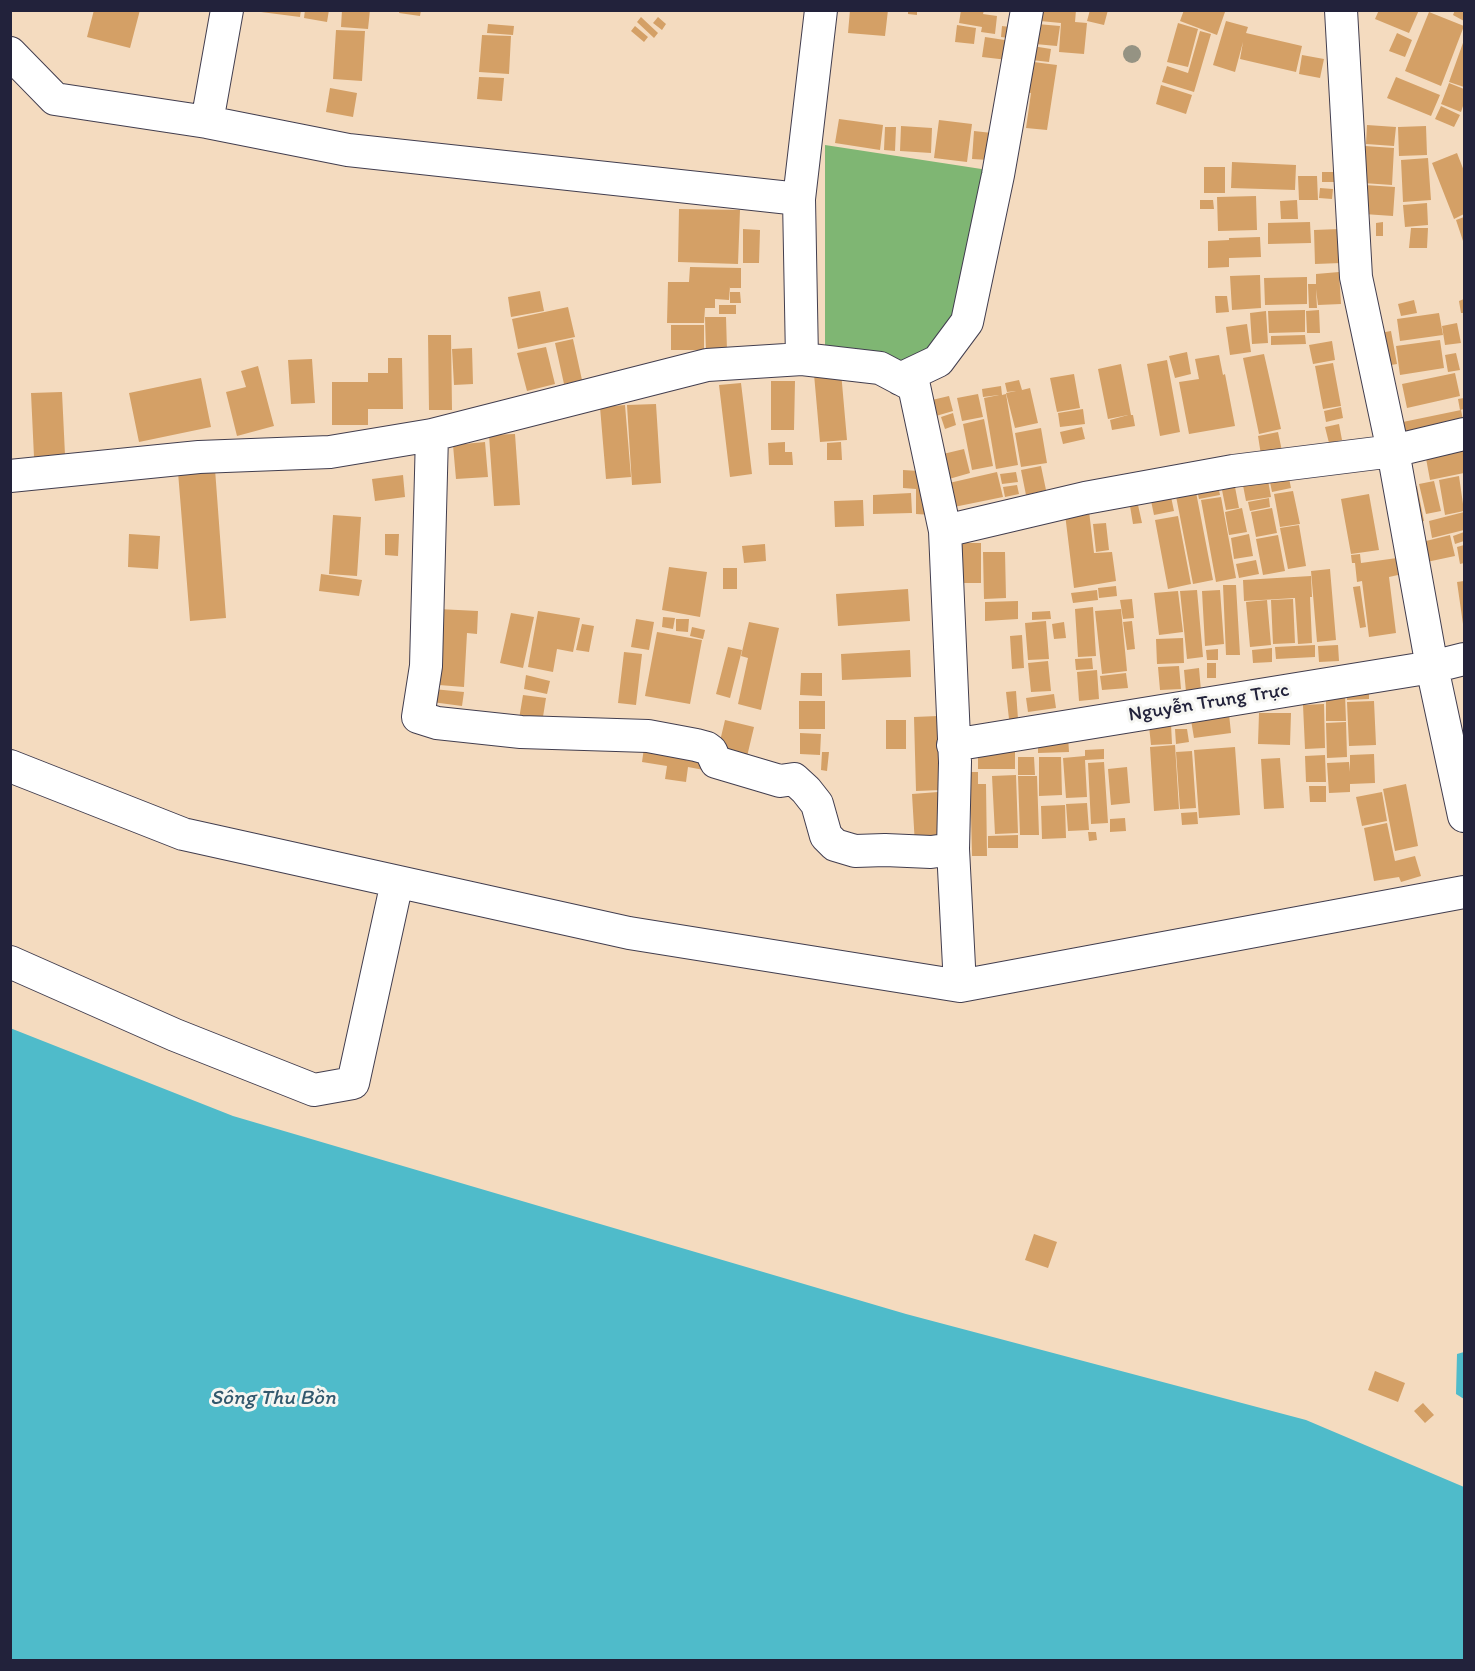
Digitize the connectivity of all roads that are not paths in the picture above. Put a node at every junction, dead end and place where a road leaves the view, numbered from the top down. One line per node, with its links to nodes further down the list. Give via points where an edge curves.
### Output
1 (226, 10): 6 (street)
2 (821, 10): 7 (street)
3 (1028, 10): 9 (street, via 967,322 938,361)
4 (1333, 12): 12 (street, via 1356,277)
5 (10, 53): 6 (street, via 55,99)
6 (207, 122): 7 (street, via 348,150)
7 (798, 200): 8 (street)
8 (802, 359): 9 (street, via 880,368); 11 (street, via 707,365)
9 (900, 379): 14 (street, via 914,386)
10 (1464, 434): 12 (street)
11 (432, 435): 13 (street, via 330,452 199,457); 20 (street, via 426,666 418,717 437,723 521,732 648,735 696,745 711,751 716,762 780,781 794,779 817,804 826,836 835,845 855,851)
12 (1393, 451): 14 (street, via 1233,471 1084,498); 16 (street)
13 (10, 476)
14 (945, 531): 17 (street)
15 (1464, 659): 16 (street, Nguyễn Trung Trực)
16 (1432, 667): 17 (street, Nguyễn Trung Trực); 19 (street)
17 (953, 746): 20 (street)
18 (10, 766): 21 (street, via 183,834)
19 (1464, 816)
20 (953, 849): 24 (street)
21 (397, 882): 23 (street, via 353,1083 314,1090); 24 (street, via 629,933)
22 (1464, 892): 24 (street)
23 (10, 962)
24 (960, 986)

